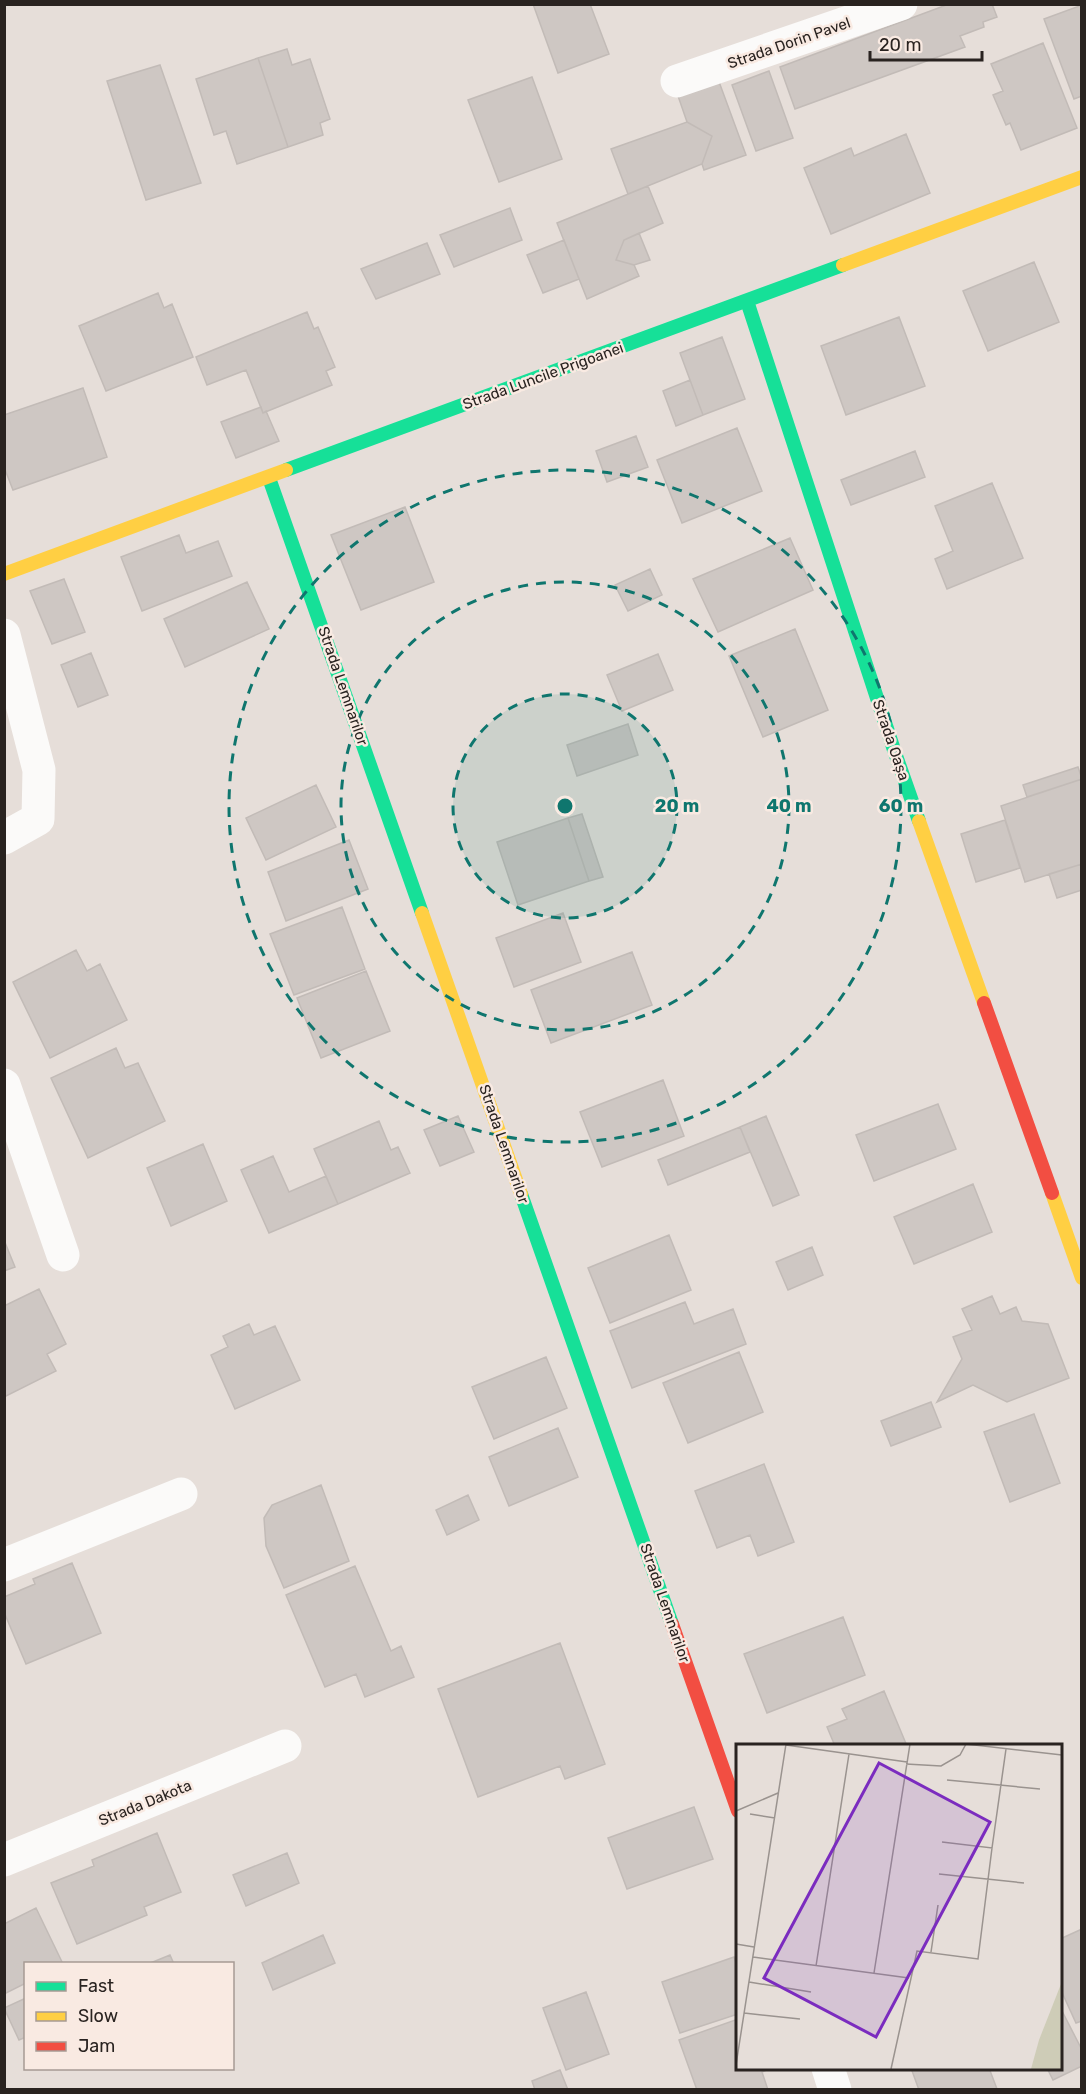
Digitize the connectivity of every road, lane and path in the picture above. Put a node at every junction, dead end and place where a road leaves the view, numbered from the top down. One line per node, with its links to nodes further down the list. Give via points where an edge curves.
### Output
1 (901, 4): 2 (street, Strada Dorin Pavel)
2 (677, 81)
3 (1082, 177): 4 (street, Strada Luncile Prigoanei)
4 (747, 301): 5 (street, Strada Luncile Prigoanei); 11 (street, Strada Oașa, via 894,750)
5 (269, 478): 6 (street, Strada Luncile Prigoanei); 15 (street, Strada Lemnarilor)
6 (4, 574)
7 (4, 635): 8 (street, via 39,770 38,819)
8 (4, 838)
9 (4, 1085): 10 (street)
10 (63, 1255)
11 (1082, 1278)
12 (181, 1494): 13 (street)
13 (4, 1565)
14 (285, 1746): 16 (street, Strada Dakota)
15 (736, 1805)
16 (4, 1860)
17 (829, 2070): 18 (street)
18 (835, 2090)

